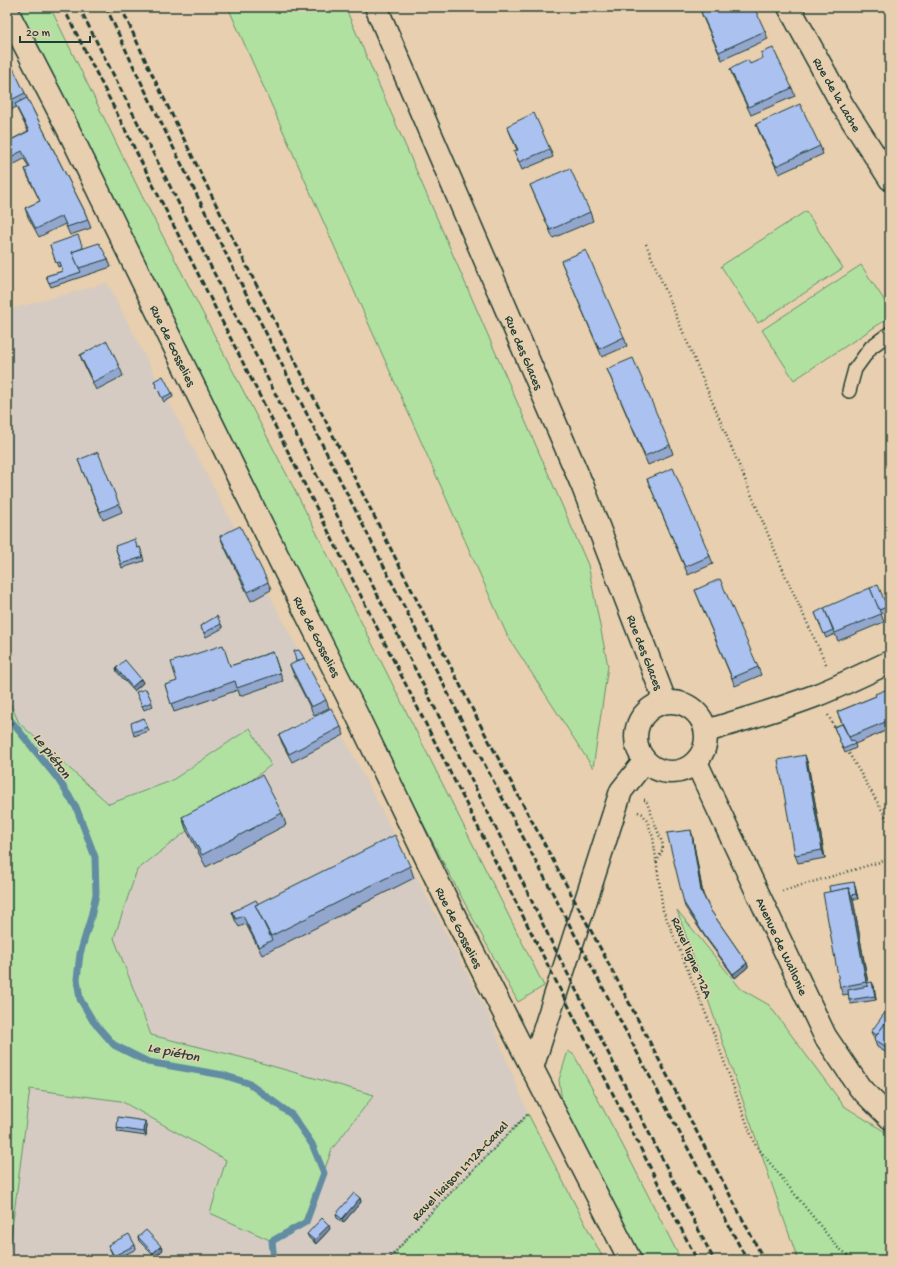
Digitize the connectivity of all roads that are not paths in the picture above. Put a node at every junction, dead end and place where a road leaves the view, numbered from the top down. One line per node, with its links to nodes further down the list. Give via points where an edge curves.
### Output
1 (376, 7): 8 (street, Rue des Glaces, via 583,487)
2 (789, 7): 4 (street, Rue de la Lache, via 843,106)
3 (7, 11): 12 (street, Rue de Gosselies, via 67,127 450,907)
4 (890, 179)
5 (890, 333): 6 (lane, via 871,347 855,368)
6 (849, 391)
7 (890, 662): 9 (street, via 826,691 760,716)
8 (665, 701): 9 (street, via 681,702 700,715); 10 (street, via 649,708 636,726 635,744)
9 (707, 731): 11 (street, via 705,749)
10 (644, 762): 11 (street, via 660,771 679,772); 12 (street, via 621,791)
11 (696, 762): 13 (street, Avenue de Wallonie, via 825,1036 860,1088)
12 (532, 1068): 14 (street, Rue de Gosselies)
13 (890, 1118)
14 (630, 1260)

